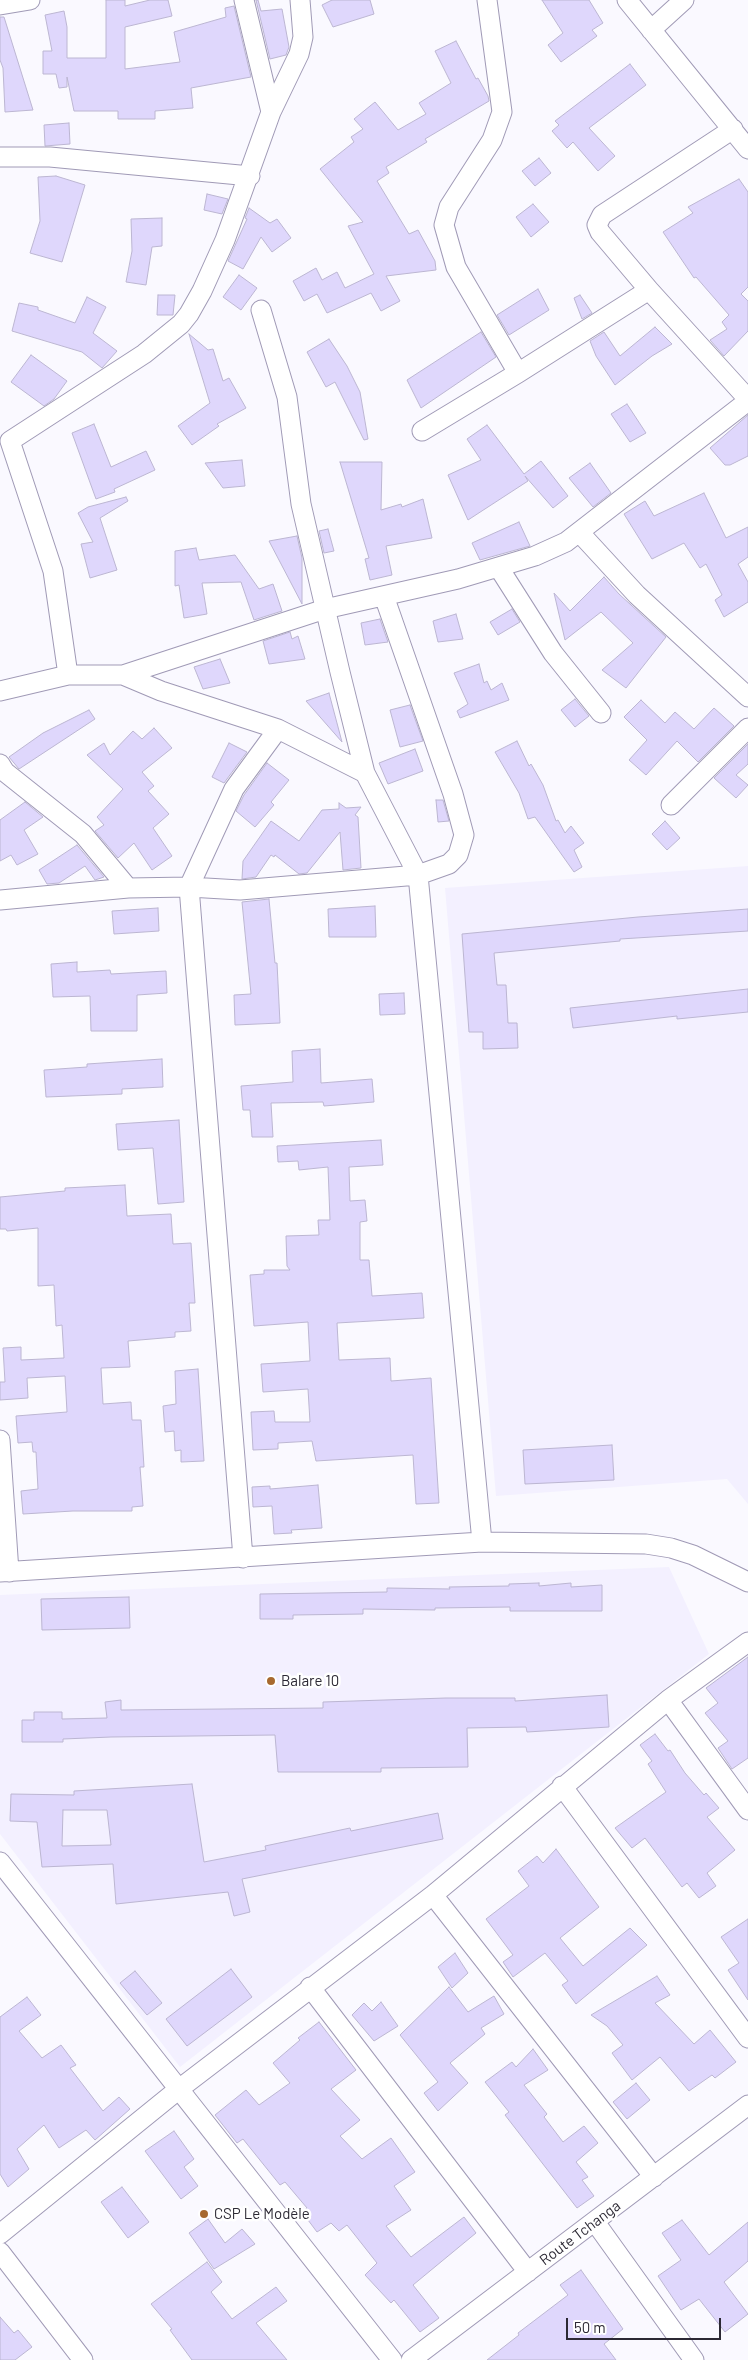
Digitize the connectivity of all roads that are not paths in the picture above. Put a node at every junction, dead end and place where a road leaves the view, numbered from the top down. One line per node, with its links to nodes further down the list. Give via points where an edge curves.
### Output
1 (30, 0): 7 (street)
2 (244, 0): 9 (street)
3 (300, 0): 9 (street, via 303,37 299,54)
4 (487, 0): 16 (street, via 502,112 492,140 449,207 444,225 456,267)
5 (627, 0): 8 (street)
6 (684, 0): 8 (street)
7 (0, 5)
8 (651, 30): 10 (street)
9 (271, 112): 13 (street)
10 (733, 129): 11 (street); 14 (street, via 598,220 600,232)
11 (748, 149)
12 (0, 157): 13 (street, via 50,156)
13 (250, 176): 19 (street, via 202,292 181,324 144,354)
14 (649, 290): 16 (street); 17 (street)
15 (261, 310): 23 (street, via 287,397 301,504)
16 (518, 374): 18 (street)
17 (748, 400): 20 (street)
18 (422, 431)
19 (5, 442): 24 (street, via 53,571)
20 (580, 532): 21 (street, via 543,553); 27 (street, via 637,595)
21 (499, 568): 22 (street); 28 (street, via 553,653)
22 (384, 596): 23 (street); 34 (street, via 453,794 464,835 458,855 449,864)
23 (325, 609): 25 (street); 32 (street)
24 (68, 674): 25 (street); 26 (street)
25 (123, 675): 30 (street, via 170,695)
26 (0, 691)
27 (748, 697)
28 (601, 713)
29 (748, 728): 33 (street)
30 (278, 729): 32 (street); 35 (street, via 234,788)
31 (0, 764): 36 (street, via 5,772 83,834)
32 (365, 773): 34 (street)
33 (670, 805)
34 (418, 875): 35 (street, via 240,890); 39 (street)
35 (189, 887): 36 (street); 40 (street)
36 (128, 888): 37 (street)
37 (0, 900)
38 (0, 1440): 41 (street)
39 (482, 1542): 40 (street); 42 (street, via 646,1544 693,1555)
40 (243, 1558): 41 (street)
41 (5, 1572)
42 (748, 1582)
43 (748, 1642): 44 (street)
44 (668, 1700): 45 (street); 46 (street)
45 (562, 1786): 48 (street); 50 (street)
46 (748, 1810)
47 (0, 1862): 51 (street)
48 (433, 1895): 49 (street); 53 (street)
49 (310, 1987): 51 (street); 57 (street)
50 (748, 2038)
51 (179, 2089): 55 (street); 59 (street)
52 (748, 2106): 53 (street, Route Tchanga)
53 (654, 2177): 54 (street, Route Tchanga)
54 (595, 2222): 57 (street, Route Tchanga); 61 (street)
55 (0, 2234)
56 (0, 2252): 58 (street)
57 (528, 2272): 60 (street, Route Tchanga)
58 (83, 2360)
59 (392, 2360)
60 (411, 2360)
61 (694, 2360)

